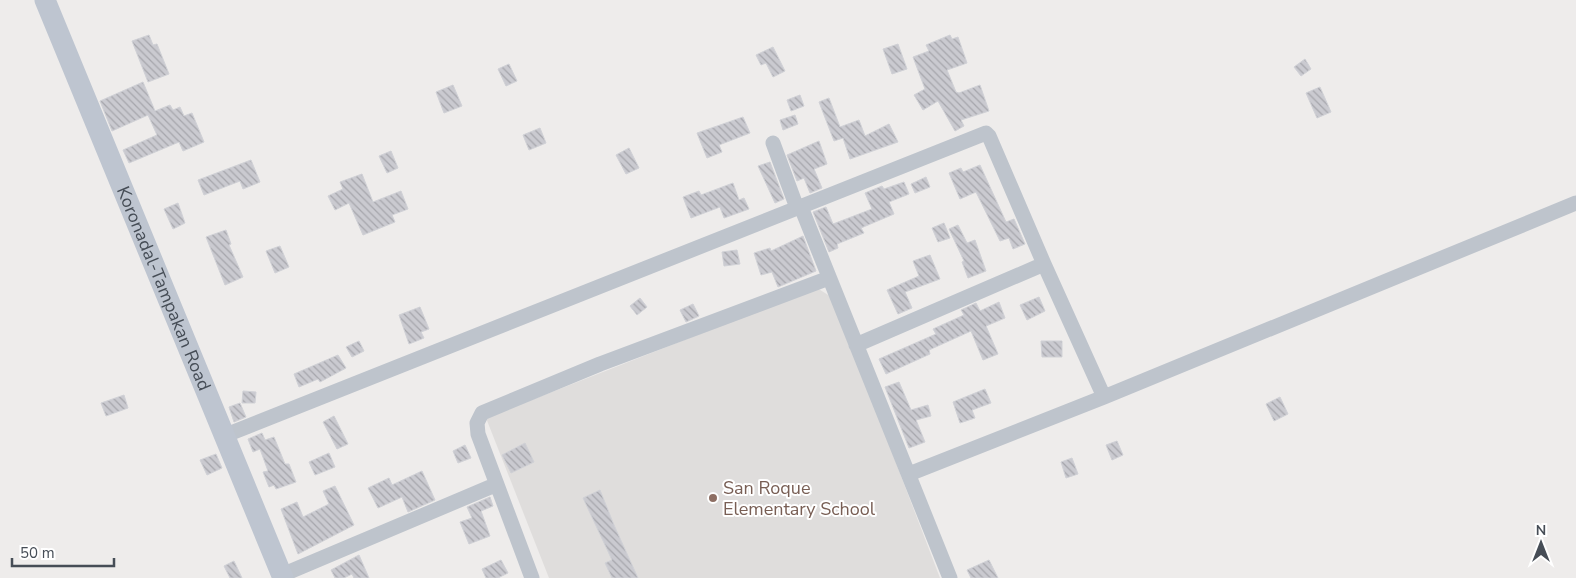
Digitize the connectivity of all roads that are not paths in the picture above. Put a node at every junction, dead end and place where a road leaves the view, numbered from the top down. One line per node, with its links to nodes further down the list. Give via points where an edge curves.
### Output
1 (45, 0): 9 (main road, Koronadal-Tampakan Road)
2 (773, 143): 4 (street)
3 (1576, 203): 8 (street)
4 (799, 207): 5 (street, via 986,133); 6 (street); 9 (street)
5 (1044, 264): 7 (street); 8 (street)
6 (829, 278): 7 (street); 11 (street, via 600,364 482,413 477,423 478,434)
7 (856, 345): 10 (street)
8 (1104, 396): 10 (street)
9 (226, 435): 12 (main road, Koronadal-Tampakan Road)
10 (909, 474): 14 (street)
11 (496, 485): 12 (street); 13 (street)
12 (283, 576)
13 (532, 578)
14 (950, 578)

